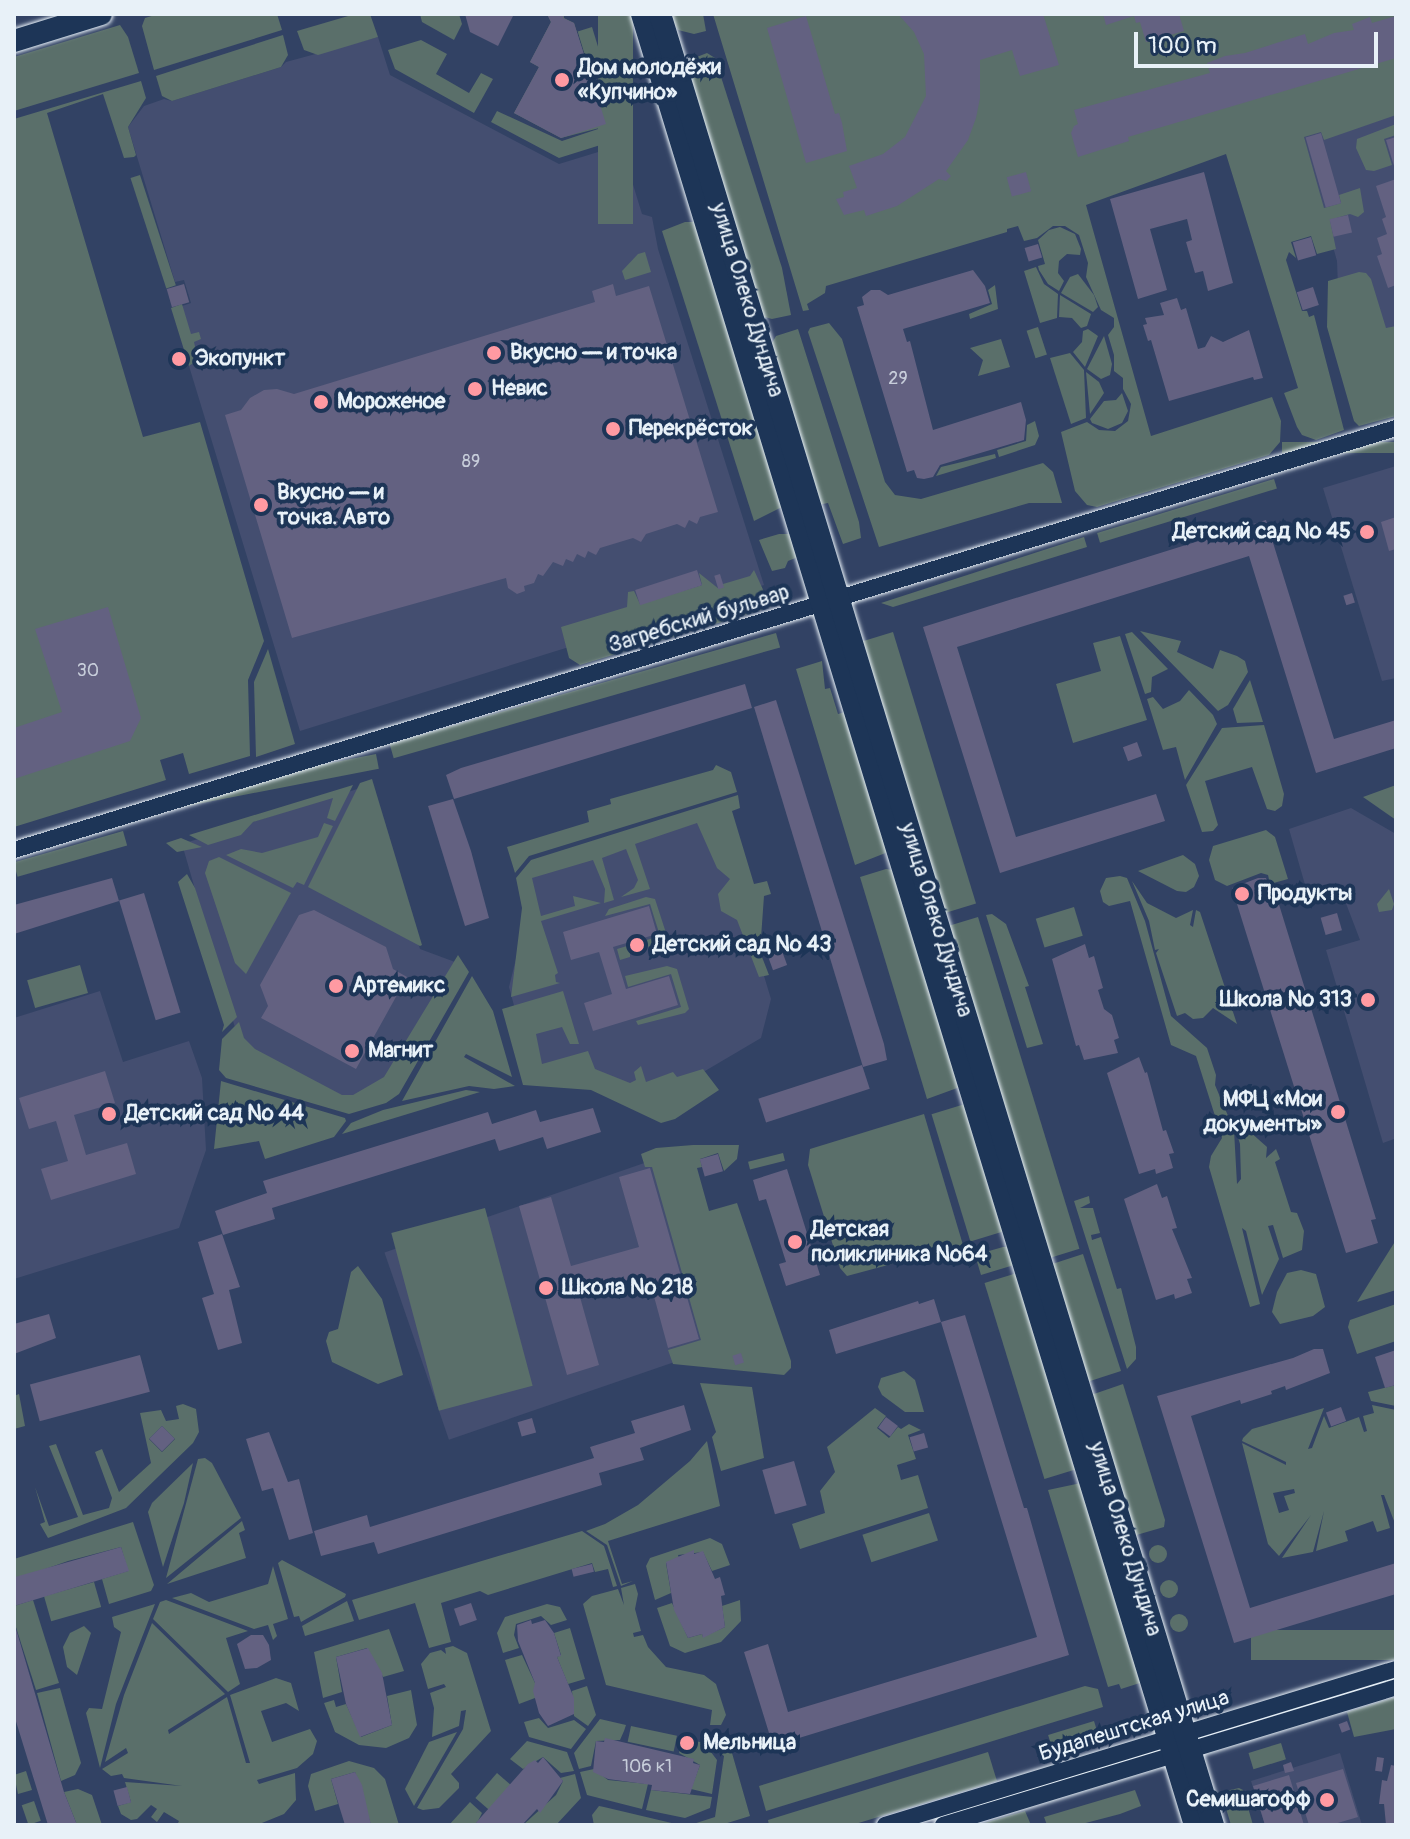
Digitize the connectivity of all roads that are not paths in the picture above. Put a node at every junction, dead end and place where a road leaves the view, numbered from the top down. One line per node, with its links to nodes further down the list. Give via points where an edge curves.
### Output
1 (101, 14): 4 (street)
2 (642, 14): 6 (street, улица Олеко Дундича)
3 (660, 14): 6 (street, улица Олеко Дундича)
4 (14, 41)
5 (1396, 428): 6 (street, Загребский бульвар)
6 (830, 603): 7 (street, Загребский бульвар); 10 (street, улица Олеко Дундича)
7 (14, 850)
8 (1396, 1669): 10 (street, Будапештская улица)
9 (1396, 1687): 10 (street, Будапештская улица)
10 (1179, 1744): 11 (street, Будапештская улица); 12 (street, Будапештская улица); 13 (street, улица Олеко Дундича); 14 (street, улица Олеко Дундича)
11 (885, 1825)
12 (943, 1825)
13 (1195, 1825)
14 (1213, 1825)

